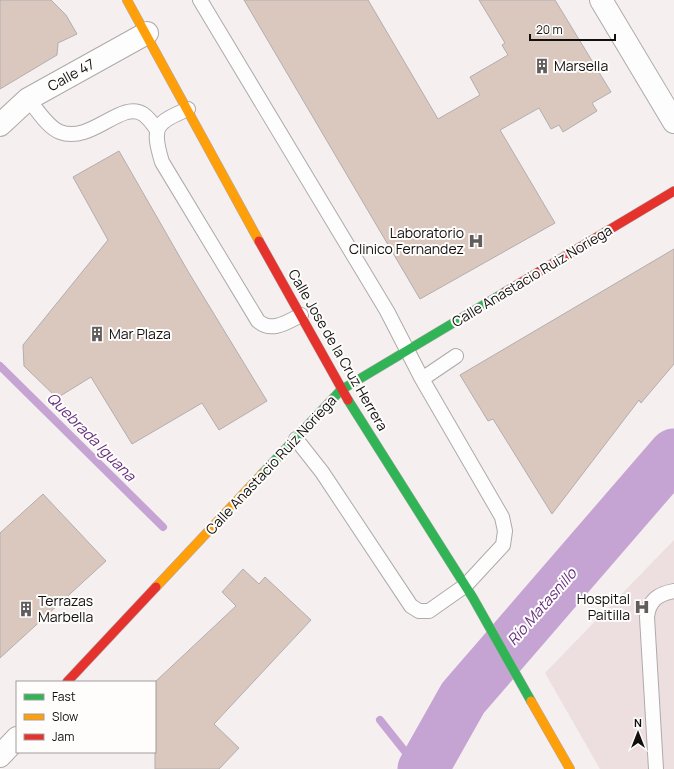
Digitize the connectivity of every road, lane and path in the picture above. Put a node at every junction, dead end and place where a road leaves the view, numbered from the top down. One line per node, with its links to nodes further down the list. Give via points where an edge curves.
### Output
1 (127, 0): 4 (street, Calle Jose de la Cruz Herrera)
2 (200, 0): 12 (lane, via 388,311)
3 (601, 0): 7 (street)
4 (147, 33): 5 (street, Calle 47); 6 (street, Calle Jose de la Cruz Herrera)
5 (28, 99): 8 (street, Calle 47); 9 (lane, via 60,132 90,131 119,114 134,111 147,117)
6 (188, 109): 9 (lane, via 168,118); 11 (street, Calle Jose de la Cruz Herrera)
7 (671, 110)
8 (0, 125)
9 (157, 130): 11 (lane, via 157,147 162,162 258,321 262,325 276,326)
10 (674, 191): 12 (street, Calle Anastacio Ruiz Noriega)
11 (301, 315): 15 (street, Calle Jose de la Cruz Herrera)
12 (408, 351): 14 (lane); 15 (street, Calle Anastacio Ruiz Noriega)
13 (456, 356): 14 (lane)
14 (422, 379): 17 (lane, via 504,524 503,545)
15 (342, 390): 16 (street, Calle Anastacio Ruiz Noriega); 17 (street, Calle Jose de la Cruz Herrera)
16 (296, 439): 17 (lane, via 322,472 411,606 419,611 429,611); 19 (street, Calle Anastacio Ruiz Noriega)
17 (466, 585): 22 (street, Calle Jose de la Cruz Herrera)
18 (674, 591): 23 (lane, via 657,596 648,608)
19 (68, 681)
20 (16, 739): 21 (street)
21 (0, 756)
22 (570, 769)
23 (656, 769)

